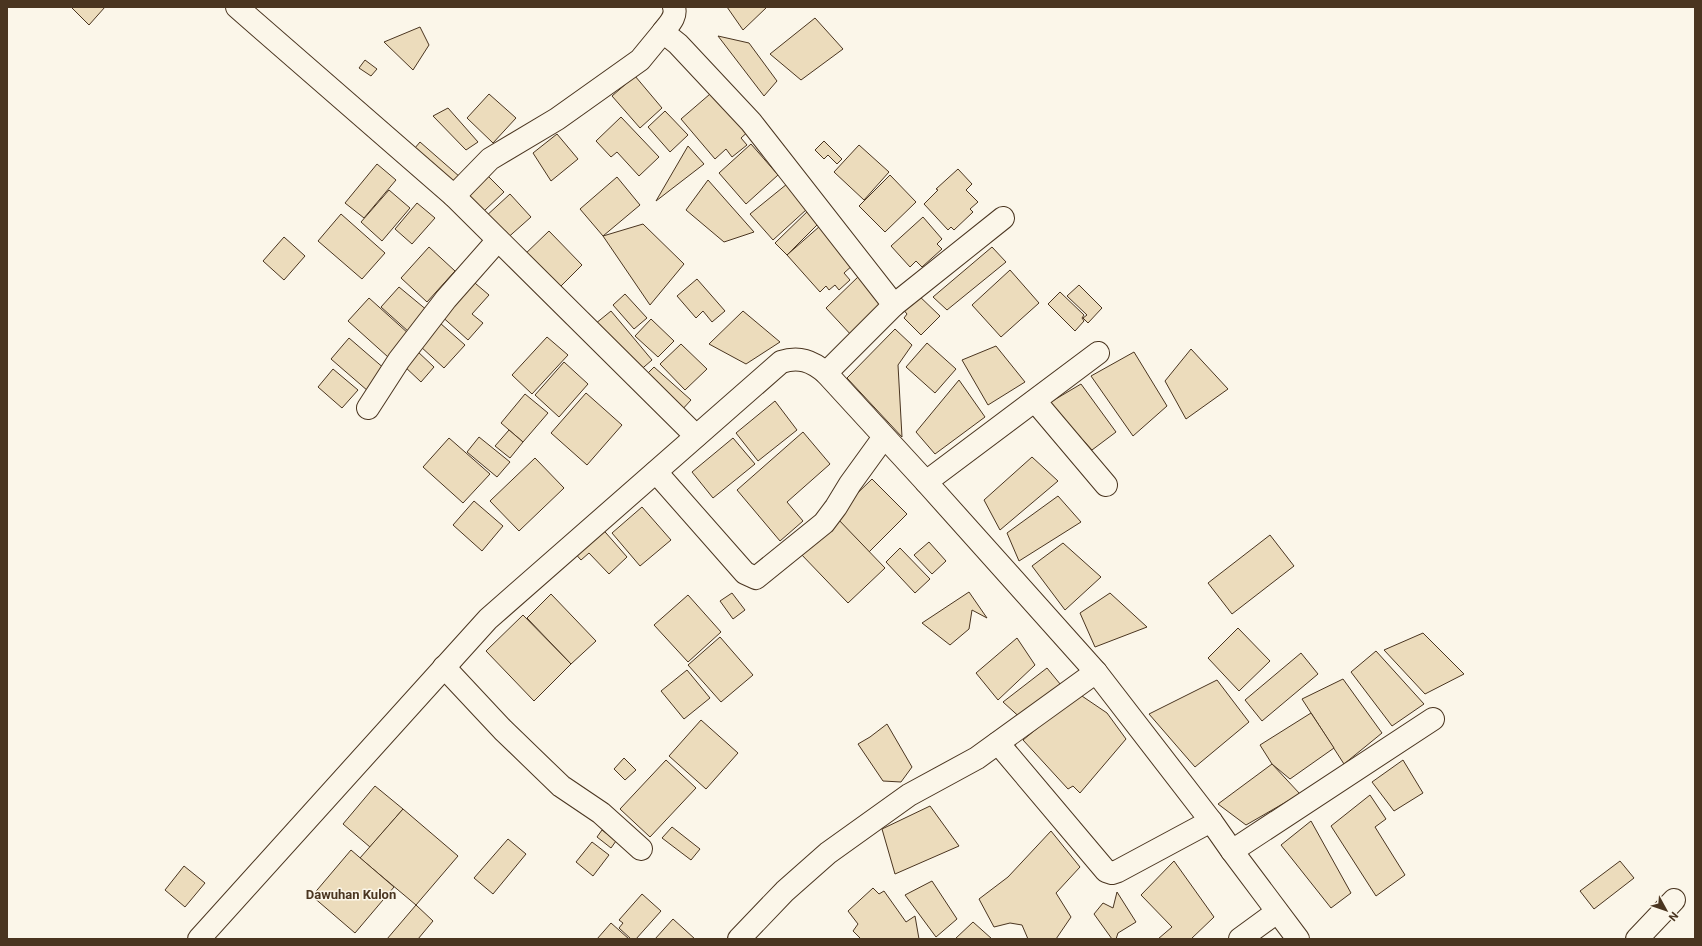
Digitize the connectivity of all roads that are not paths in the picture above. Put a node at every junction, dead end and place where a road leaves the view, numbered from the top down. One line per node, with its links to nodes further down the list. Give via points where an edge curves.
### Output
1 (236, 7): 4 (street)
2 (674, 7): 3 (street, via 673,19)
3 (663, 32): 4 (street, via 640,60 557,119 490,159); 7 (street, via 678,44 750,122)
4 (454, 196): 6 (street)
5 (1004, 218): 7 (street)
6 (498, 240): 11 (street, via 446,299 399,360); 12 (street)
7 (894, 305): 9 (street)
8 (1098, 353): 10 (street)
9 (826, 373): 12 (street, via 816,365 800,359 781,362); 13 (street)
10 (1035, 401): 15 (street); 16 (street)
11 (368, 408)
12 (696, 436): 14 (street)
13 (884, 437): 14 (street, via 824,523 756,578 745,574); 15 (street)
14 (656, 472): 17 (street, via 488,619)
15 (926, 482): 18 (street)
16 (1106, 485)
17 (444, 667): 22 (street, via 503,730 562,786 601,813); 26 (street)
18 (1096, 672): 20 (street); 21 (street)
19 (1433, 720): 23 (street)
20 (998, 743): 21 (street, via 1106,871 1118,871); 27 (street, via 977,758 909,795 828,853 785,891)
21 (1211, 821): 23 (street)
22 (641, 849)
23 (1232, 851): 25 (street)
24 (1674, 900): 30 (street)
25 (1277, 912): 28 (street); 29 (street)
26 (210, 935)
27 (739, 939)
28 (1240, 939)
29 (1298, 939)
30 (1637, 939)

